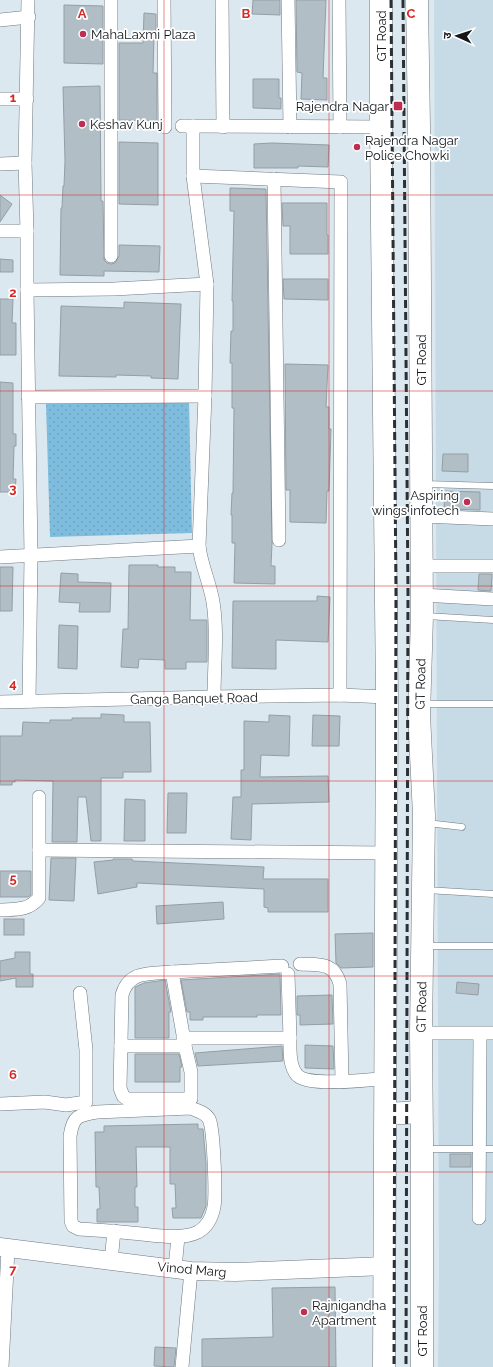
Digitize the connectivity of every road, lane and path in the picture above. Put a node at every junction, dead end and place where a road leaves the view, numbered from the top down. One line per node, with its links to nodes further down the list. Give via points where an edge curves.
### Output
1 (28, 0): 9 (street)
2 (111, 0): 24 (street)
3 (164, 0): 13 (street)
4 (222, 0): 14 (street)
5 (288, 0): 15 (street)
6 (339, 0): 16 (street)
7 (381, 0): 17 (highway, GT Road)
8 (417, 0): 29 (highway, GT Road)
9 (29, 17): 10 (street); 11 (street)
10 (0, 20)
11 (27, 98): 12 (street); 18 (street)
12 (0, 99)
13 (165, 127)
14 (223, 127): 15 (street); 20 (street, via 187,126)
15 (290, 127): 16 (street)
16 (340, 127): 17 (street)
17 (381, 127): 44 (highway, GT Road)
18 (25, 163): 19 (street); 23 (street)
19 (0, 164)
20 (193, 176): 21 (street); 25 (street)
21 (274, 179): 33 (street); 42 (street, via 341,182)
22 (0, 231): 23 (street)
23 (27, 231): 26 (street)
24 (112, 256)
25 (207, 284): 26 (street); 27 (street)
26 (27, 290): 28 (street)
27 (205, 396): 28 (street); 34 (street)
28 (28, 397): 35 (street)
29 (421, 484): 30 (lane); 31 (highway, GT Road)
30 (493, 486)
31 (422, 516): 32 (street); 37 (highway, GT Road)
32 (493, 519)
33 (279, 540)
34 (199, 546): 35 (street); 43 (street, via 200,559 213,599)
35 (31, 556): 36 (street); 45 (street)
36 (0, 557)
37 (422, 566): 38 (street); 40 (highway, GT Road)
38 (493, 566)
39 (493, 599): 40 (street)
40 (422, 606): 41 (lane); 47 (highway, GT Road)
41 (493, 620)
42 (340, 695): 43 (street, Ganga Banquet Road); 44 (street, Ganga Banquet Road)
43 (214, 697): 45 (street, Ganga Banquet Road)
44 (387, 697): 53 (highway, GT Road)
45 (29, 701): 46 (street, Ganga Banquet Road)
46 (0, 702)
47 (420, 704): 48 (lane); 50 (highway, GT Road)
48 (493, 704)
49 (39, 797): 52 (street)
50 (423, 822): 51 (lane); 54 (highway, GT Road)
51 (462, 827)
52 (39, 850): 53 (street); 56 (street, via 39,898 28,908)
53 (386, 853): 67 (highway, GT Road)
54 (423, 890): 55 (lane); 57 (highway, GT Road)
55 (493, 894)
56 (0, 910)
57 (422, 946): 58 (lane); 62 (highway, GT Road)
58 (493, 946)
59 (300, 964): 68 (street, via 321,965 332,969 338,975)
60 (172, 972): 64 (street, via 285,970); 65 (street); 66 (street, via 134,977 124,987)
61 (80, 993): 69 (street, via 86,1050 86,1102 66,1105 45,1102)
62 (421, 1033): 63 (street); 70 (highway, GT Road)
63 (486, 1034): 73 (street)
64 (290, 1038): 65 (street); 68 (street, via 293,1068 297,1076)
65 (184, 1042): 66 (street); 66 (street, via 191,1072 192,1099 127,1099 120,1088)
66 (121, 1046)
67 (386, 1078): 68 (street); 71 (highway, GT Road)
68 (342, 1081)
69 (0, 1104)
70 (422, 1112): 71 (highway); 72 (highway, GT Road)
71 (386, 1114): 79 (highway, GT Road)
72 (422, 1149): 73 (lane); 84 (highway, GT Road)
73 (487, 1149): 74 (street)
74 (479, 1218)
75 (114, 1231): 76 (street); 76 (street, via 79,1229 73,1226 71,1221 70,1136 76,1117 97,1112 191,1108 204,1114 211,1125 214,1207 209,1221 201,1230); 78 (street)
76 (178, 1237): 80 (street)
77 (4, 1248): 78 (street, Vinod Marg); 81 (street)
78 (111, 1261): 80 (street, Vinod Marg)
79 (385, 1266): 80 (street, Vinod Marg, via 249,1272); 83 (highway, GT Road)
80 (183, 1269): 82 (street)
81 (2, 1367)
82 (182, 1367)
83 (384, 1367)
84 (422, 1367)

